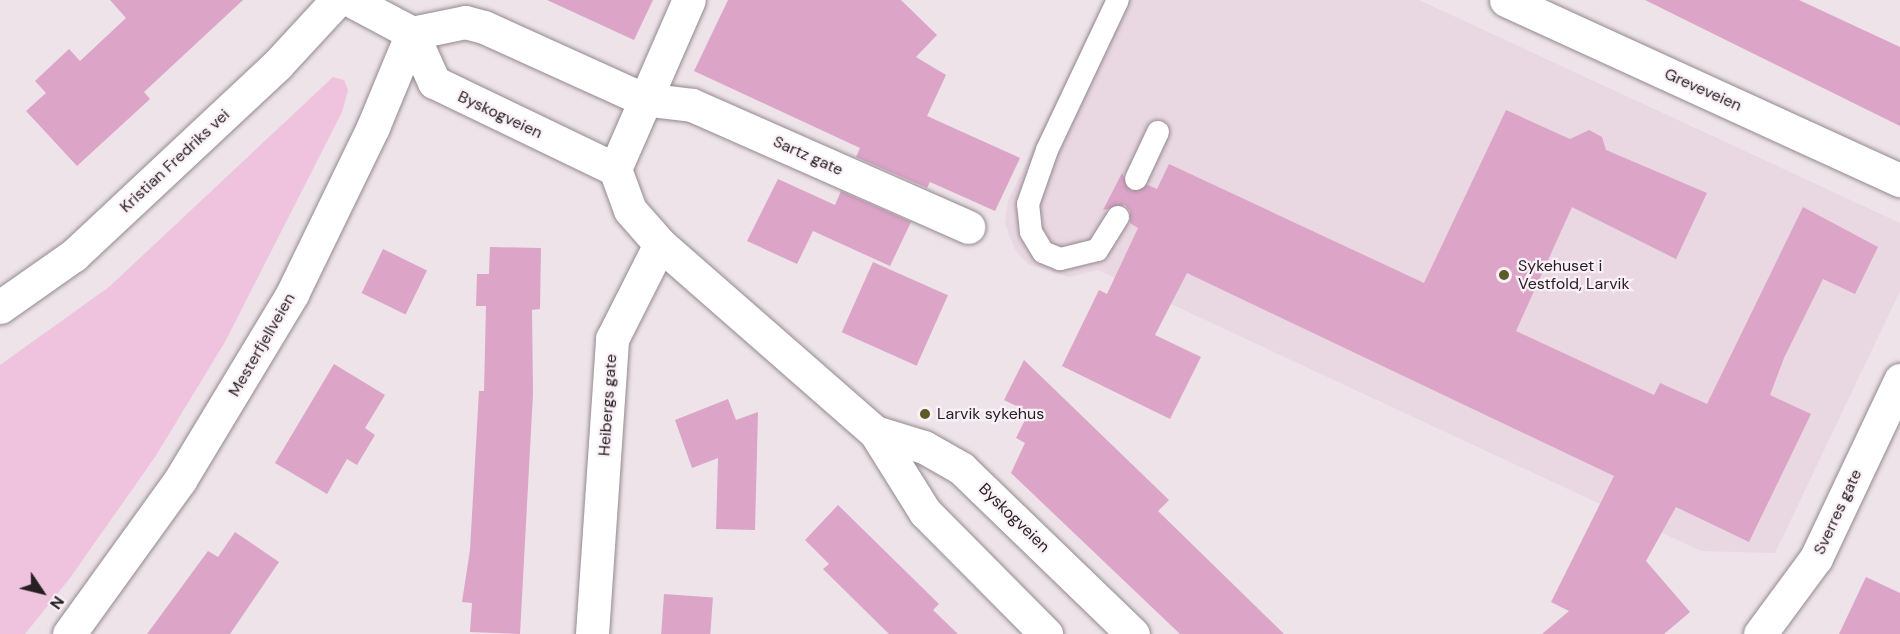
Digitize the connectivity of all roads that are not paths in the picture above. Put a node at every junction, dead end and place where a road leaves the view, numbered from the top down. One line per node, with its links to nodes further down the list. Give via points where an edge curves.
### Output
1 (337, 0): 15 (street, Kristian Fredriks vei, via 278,64 74,255)
2 (350, 0): 6 (street)
3 (689, 0): 7 (street)
4 (1118, 0): 12 (lane, via 1047,150 1028,204 1030,232 1043,252 1060,259 1097,250)
5 (1506, 0): 11 (street, Greveveien)
6 (412, 33): 7 (street, via 465,22 484,27); 9 (street, Byskogveien, via 434,82); 18 (street, Mesterfjellveien, via 374,127 292,294 180,480)
7 (644, 99): 9 (street); 13 (street, Sartz gate, via 692,105)
8 (1158, 132): 10 (lane)
9 (615, 169): 14 (street, via 630,210)
10 (1136, 179)
11 (1900, 180)
12 (1118, 217)
13 (968, 227)
14 (660, 244): 17 (street, Byskogveien); 19 (street, Heibergs gate, via 612,339)
15 (0, 307)
16 (1900, 380): 22 (street, Sverres gate, via 1816,558)
17 (875, 432): 20 (street, Byskogveien, via 925,512); 21 (street, Byskogveien, via 924,447 961,468)
18 (69, 634)
19 (592, 634)
20 (1047, 634)
21 (1133, 634)
22 (1760, 634)

